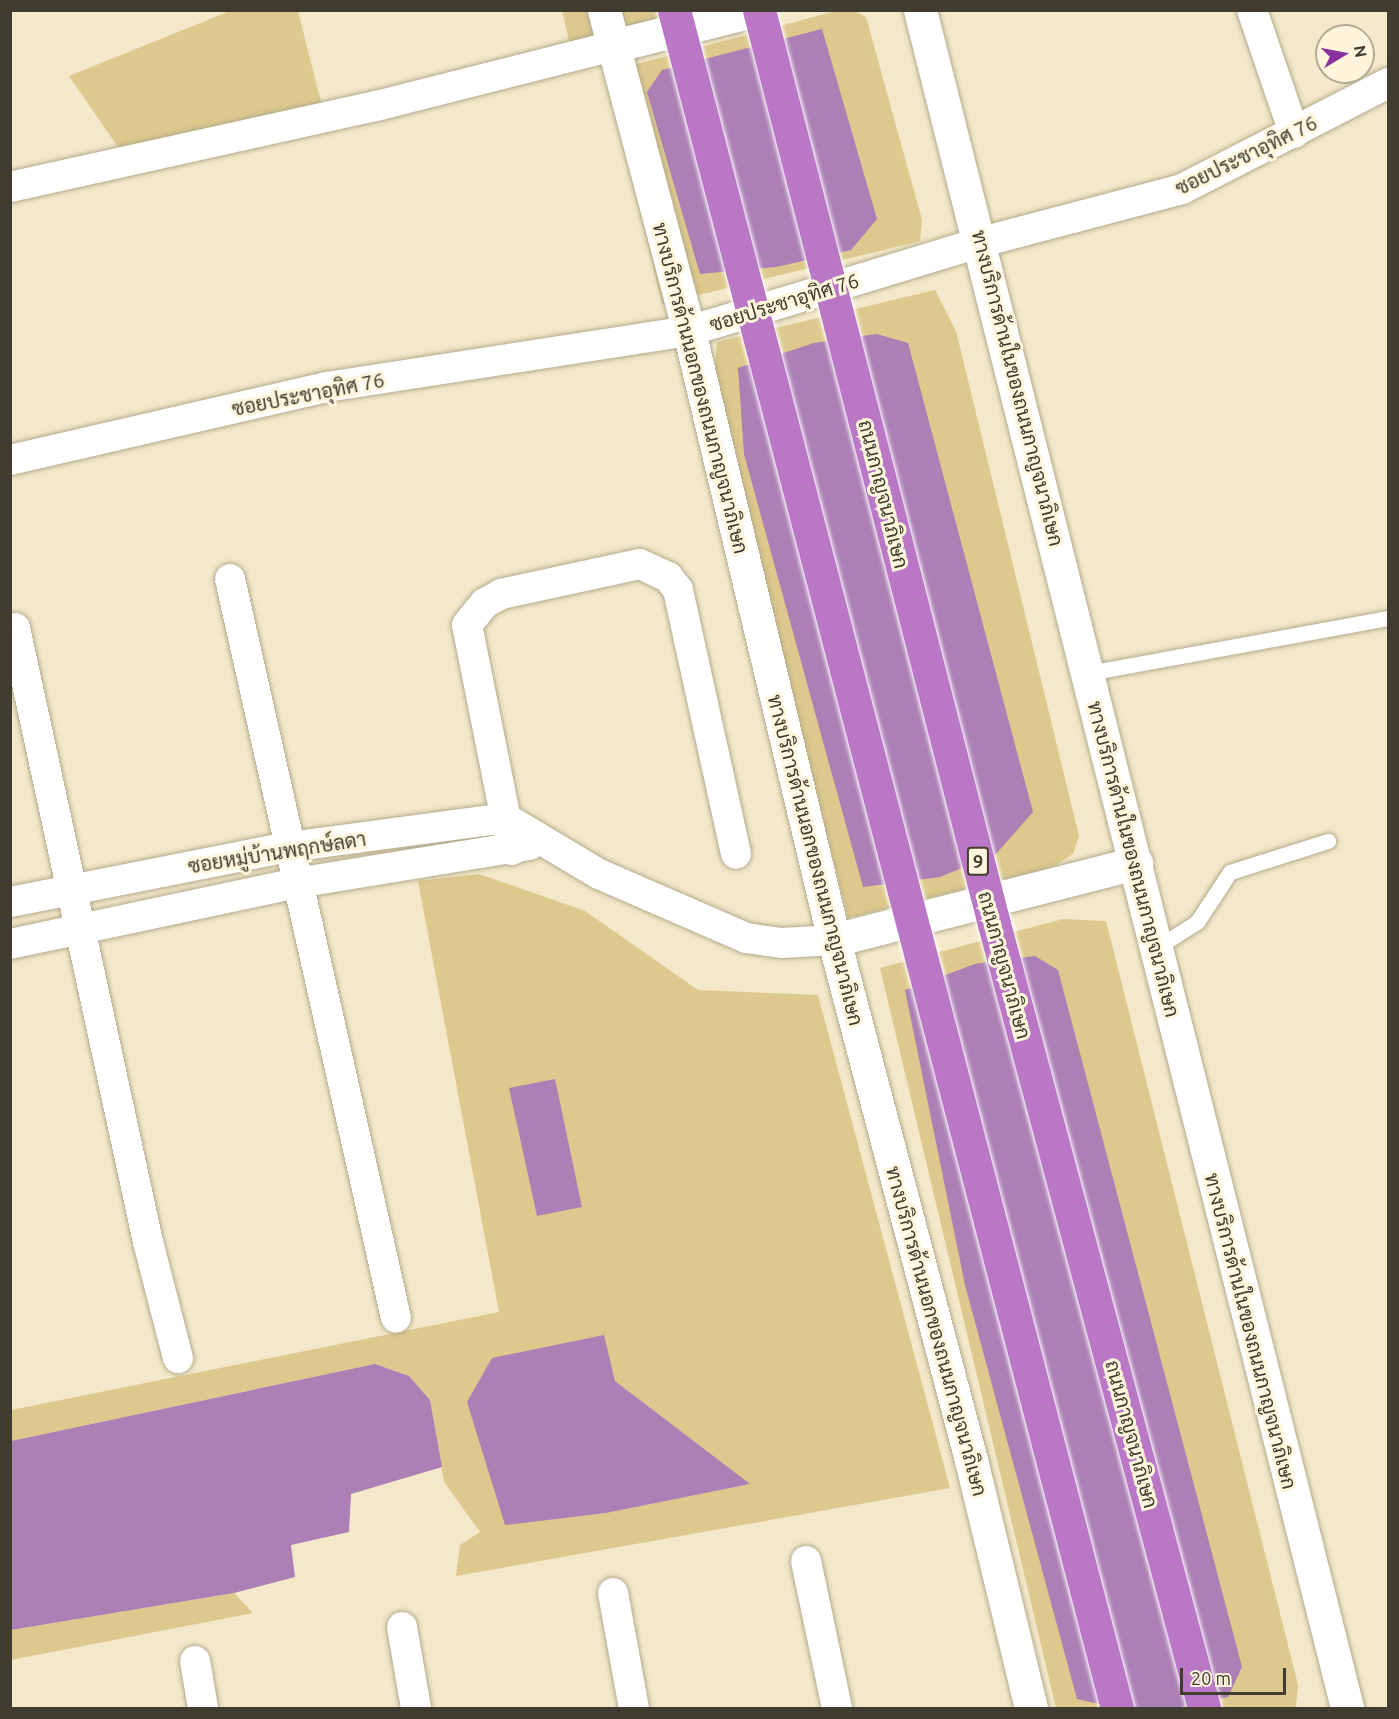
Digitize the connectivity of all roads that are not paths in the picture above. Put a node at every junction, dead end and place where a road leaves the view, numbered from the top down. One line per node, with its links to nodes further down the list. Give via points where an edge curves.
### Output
1 (604, 10): 6 (main road, ทางบริการด้านนอกของถนนกาญจนาภิเษก)
2 (674, 10): 41 (highway, bridge)
3 (757, 10): 6 (main road); 42 (highway, ถนนกาญจนาภิเษก / 9, bridge, via 994,924)
4 (920, 10): 10 (main road, ทางบริการด้านในของถนนกาญจนาภิเษก)
5 (1252, 10): 8 (street)
6 (614, 46): 9 (street, via 376,106); 11 (main road, ทางบริการด้านนอกของถนนกาญจนาภิเษก)
7 (1389, 83): 8 (street, ซอยประชาอุทิศ 76)
8 (1293, 133): 10 (street, ซอยประชาอุทิศ 76, via 1182,189)
9 (10, 187)
10 (982, 242): 11 (street, ซอยประชาอุทิศ 76); 16 (main road, ทางบริการด้านในของถนนกาญจนาภิเษก)
11 (689, 332): 12 (street, ซอยประชาอุทิศ 76, via 327,387); 27 (main road, ทางบริการด้านนอกของถนนกาญจนาภิเษก)
12 (10, 460)
13 (230, 579): 20 (street)
14 (1389, 618): 16 (lane)
15 (15, 628): 24 (street)
16 (1088, 673): 22 (main road, ทางบริการด้านในของถนนกาญจนาภิเษก)
17 (505, 818): 19 (street); 20 (street, ซอยหมู่บ้านพฤกษ์ลดา); 21 (street, via 466,625 485,603 501,594 640,564 662,573 678,590)
18 (1328, 841): 29 (lane, via 1230,872 1220,880 1197,922)
19 (525, 846): 23 (street, ซอยหมู่บ้านพฤกษ์ลดา); 27 (street, via 746,938 782,943)
20 (289, 847): 23 (street); 24 (street, ซอยหมู่บ้านพฤกษ์ลดา)
21 (736, 854)
22 (1136, 863): 27 (main road); 29 (main road, ทางบริการด้านในของถนนกาญจนาภิเษก)
23 (297, 883): 26 (street, ซอยหมู่บ้านพฤกษ์ลดา); 30 (street)
24 (70, 890): 25 (street, ซอยหมู่บ้านพฤกษ์ลดา); 26 (street)
25 (10, 902)
26 (78, 929): 28 (street, ซอยหมู่บ้านพฤกษ์ลดา); 31 (street)
27 (834, 940): 40 (main road, ทางบริการด้านนอกของถนนกาญจนาภิเษก, via 971,1460)
28 (10, 944)
29 (1156, 948): 43 (main road, ทางบริการด้านในของถนนกาญจนาภิเษก)
30 (396, 1318)
31 (178, 1358)
32 (806, 1562): 39 (street)
33 (613, 1593): 38 (street)
34 (402, 1627): 37 (street)
35 (195, 1661): 36 (street)
36 (203, 1708)
37 (416, 1708)
38 (634, 1708)
39 (837, 1708)
40 (1031, 1708)
41 (1118, 1708)
42 (1204, 1708)
43 (1347, 1708)

